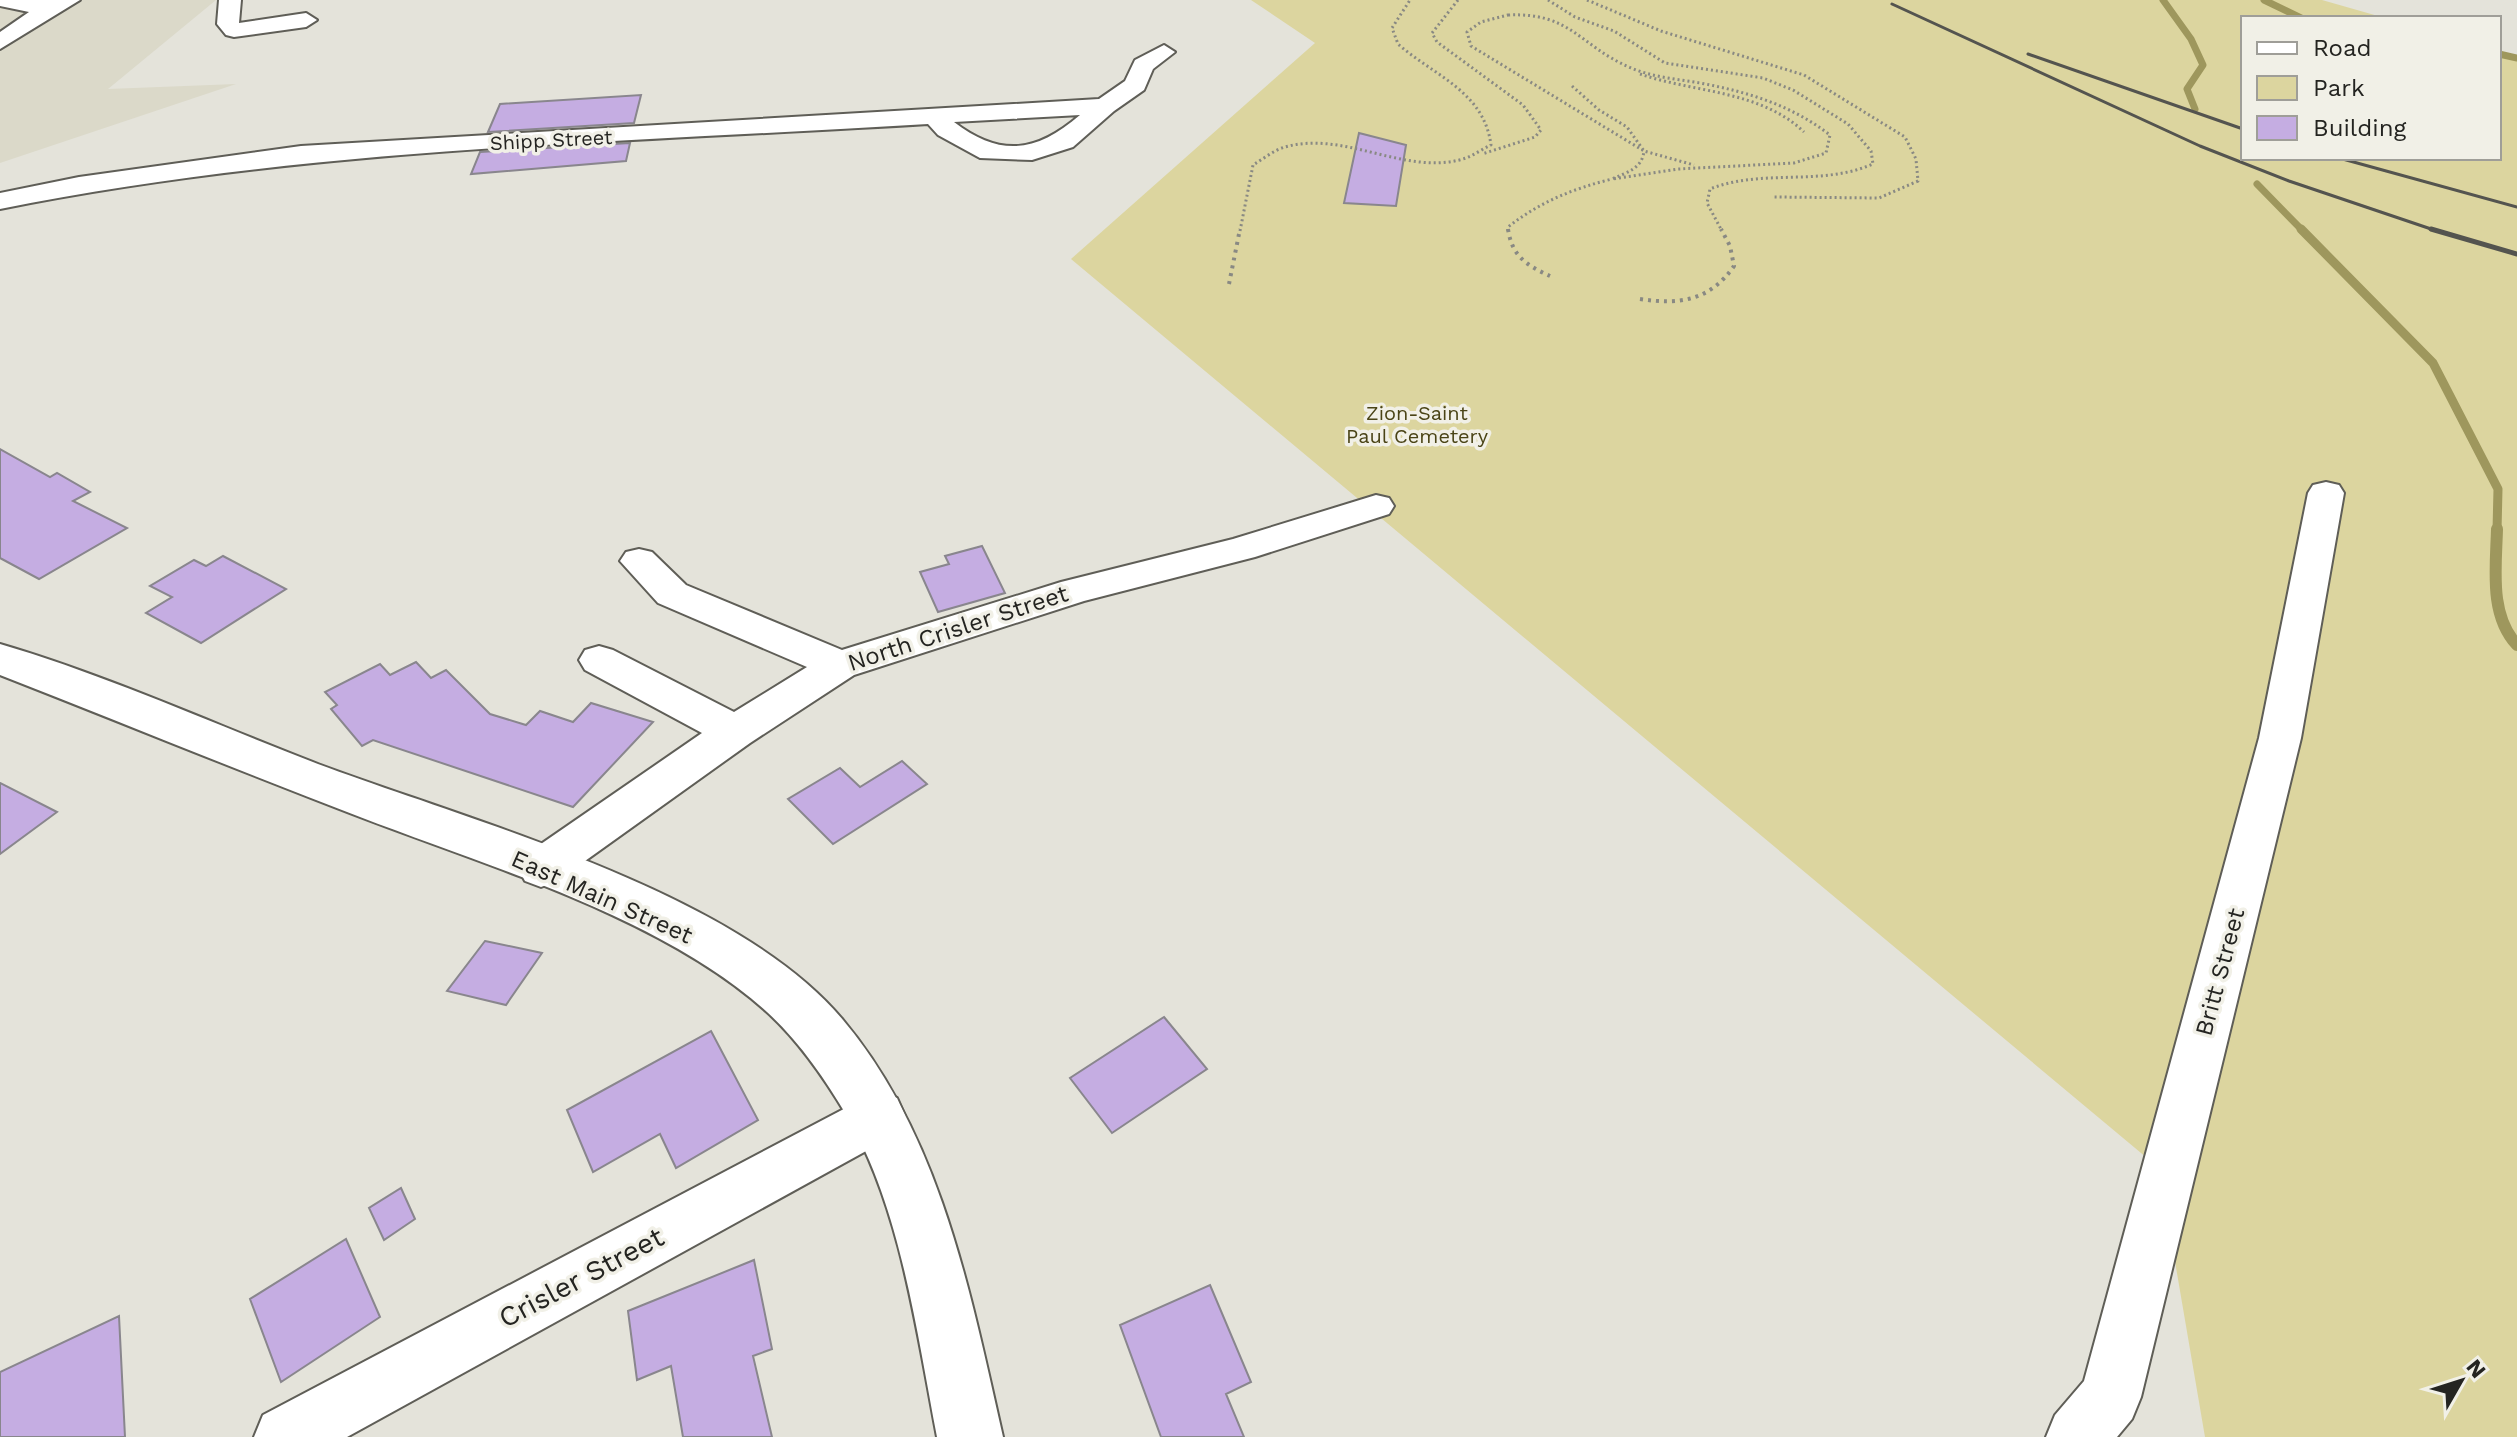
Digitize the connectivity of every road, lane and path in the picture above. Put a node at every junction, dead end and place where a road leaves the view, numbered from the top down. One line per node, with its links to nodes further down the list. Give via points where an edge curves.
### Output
1 (0, 0): 7 (street, via 38,7)
2 (230, 0): 8 (street, via 228,24 234,30)
3 (1410, 0): 17 (path, via 1392,33 1398,44 1458,87 1482,112 1492,132 1491,145)
4 (1458, 0): 17 (path, via 1432,33 1437,42 1523,105 1541,130 1526,141)
5 (1548, 0): 24 (path, via 1567,14 1621,34 1643,54 1666,63 1761,78 1797,91 1845,123 1874,153 1873,164 1842,176 1746,177 1710,189 1707,203 1730,246 1734,266 1723,285 1704,297 1675,304)
6 (1587, 0): 20 (path, via 1661,31 1804,75 1905,137 1916,159 1918,181 1879,198)
7 (62, 2): 9 (street)
8 (306, 20)
9 (0, 42)
10 (1164, 52): 13 (street, via 1143,65 1136,85)
11 (1625, 66): 15 (path, via 1670,85 1767,108); 16 (path, via 1586,34 1535,16 1487,20 1467,32 1471,46); 18 (path, via 1775,102 1830,135 1826,153 1805,162)
12 (1572, 86): 16 (path, via 1627,127)
13 (1105, 106): 14 (street, Shipp Street); 14 (street, via 1064,142 1023,155 989,153 947,130)
14 (932, 114): 21 (street, Shipp Street, via 301,154)
15 (1804, 132)
16 (1644, 151): 18 (path); 19 (path, via 1635,169)
17 (1477, 156): 23 (path, via 1428,162 1324,141 1267,152 1253,165)
18 (1707, 167): 19 (path)
19 (1609, 180): 22 (path, via 1537,205 1508,227 1510,249 1517,259)
20 (1774, 197)
21 (0, 201)
22 (1550, 276)
23 (1229, 284)
24 (1640, 299)
25 (2326, 493): 36 (street, Britt Street, via 2280,738 2110,1397)
26 (1376, 506): 30 (street, North Crisler Street, via 1242,549 1075,591)
27 (639, 561): 30 (street, via 672,594)
28 (0, 659): 32 (main road, East Main Street)
29 (599, 660): 31 (street)
30 (840, 665): 31 (street, North Crisler Street)
31 (735, 732): 32 (street, North Crisler Street)
32 (541, 868): 33 (main road, East Main Street, via 677,925 770,982 821,1032)
33 (878, 1116): 34 (street, Crisler Street); 35 (main road, East Main Street, via 917,1220)
34 (285, 1437)
35 (970, 1437)
36 (2077, 1437)

